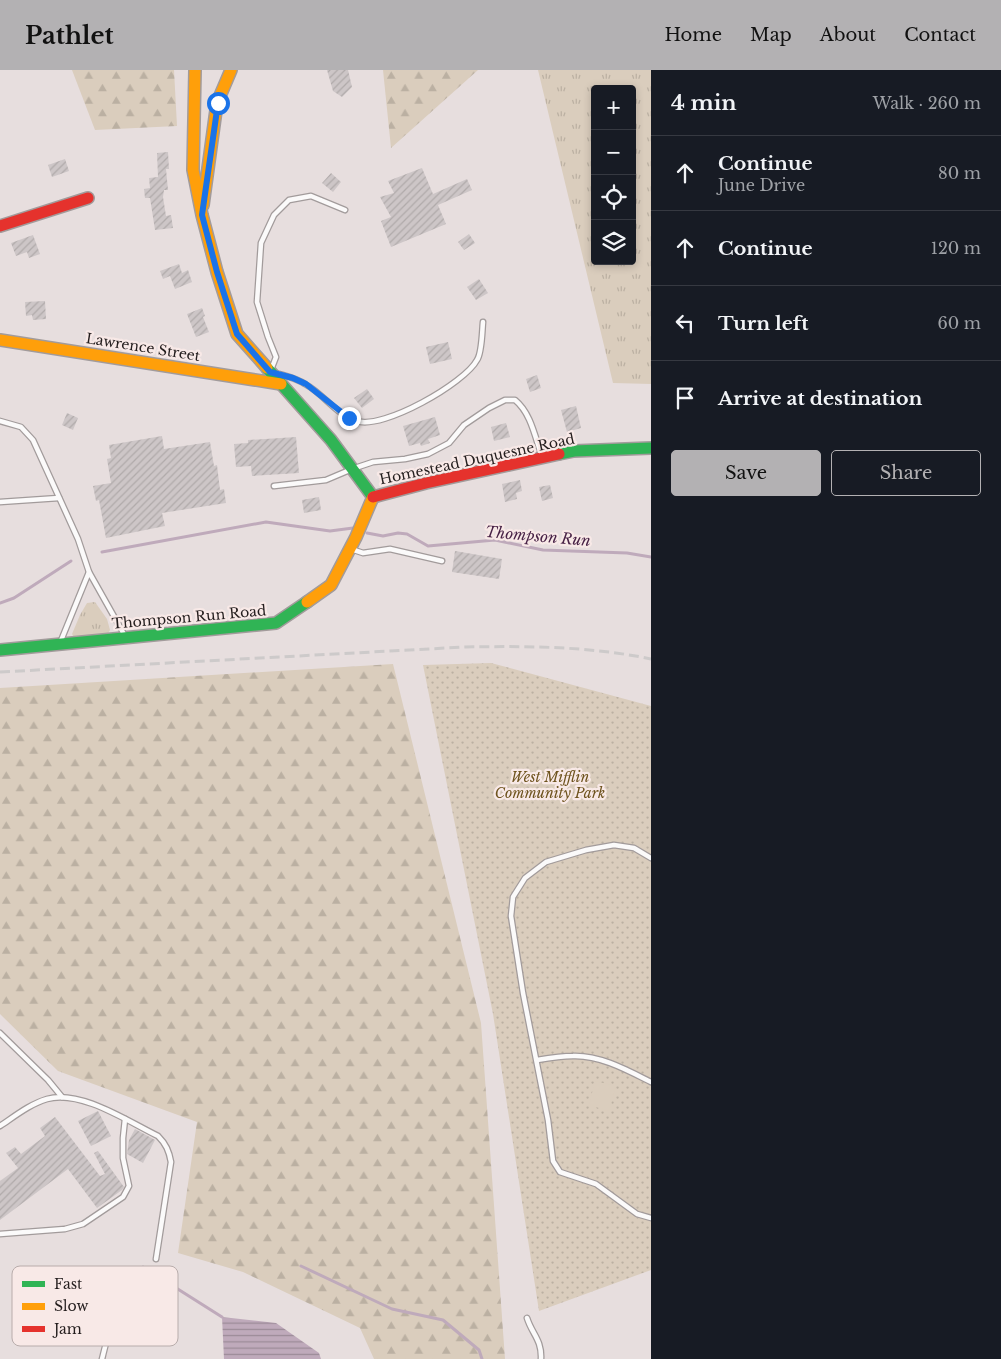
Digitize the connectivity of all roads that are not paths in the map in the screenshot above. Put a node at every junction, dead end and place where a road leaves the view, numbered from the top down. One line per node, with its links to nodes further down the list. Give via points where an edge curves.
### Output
1 (195, 70): 5 (street, Homestead Duquesne Road, via 193,170)
2 (231, 70): 5 (street, via 218,103)
3 (88, 198): 6 (street)
4 (345, 210): 9 (lane, via 312,196 289,200 274,215 261,243 257,302 276,357)
5 (202, 215): 9 (street, Homestead Duquesne Road, via 237,334)
6 (0, 226)
7 (483, 322): 9 (lane, via 478,359 465,375 435,396 402,413 376,421 361,422 349,418 306,384)
8 (0, 340): 10 (street, Lawrence Street)
9 (270, 372): 10 (street, Homestead Duquesne Road)
10 (281, 384): 14 (street, Homestead Duquesne Road)
11 (0, 421): 17 (lane, via 21,427 33,440)
12 (651, 448): 13 (street, Homestead Duquesne Road, via 574,451)
13 (542, 458): 14 (lane, via 522,405 515,400 505,400 464,424 449,443 428,454); 16 (street, Homestead Duquesne Road)
14 (352, 468): 15 (lane, via 326,480); 16 (street, Homestead Duquesne Road)
15 (274, 486)
16 (373, 497): 19 (street, Thompson Run Road)
17 (59, 498): 18 (lane); 21 (lane, via 78,539)
18 (0, 502)
19 (350, 549): 20 (lane, via 363,553 390,548); 22 (street, Thompson Run Road, via 331,585 276,624)
20 (442, 561)
21 (88, 572): 22 (lane); 23 (lane)
22 (126, 638): 23 (street, Thompson Run Road)
23 (59, 644): 24 (street, Thompson Run Road)
24 (0, 650)
25 (651, 858): 27 (lane, via 634,848 614,845 586,850 546,862 525,878 513,897 511,916)
26 (0, 1033): 29 (lane)
27 (538, 1060): 28 (lane, via 573,1056 592,1058); 32 (lane, via 553,1161 560,1172 596,1184 638,1214)
28 (651, 1082)
29 (62, 1097): 30 (lane, via 75,1098); 31 (lane, via 29,1107)
30 (125, 1119): 33 (lane, via 123,1158 129,1186 123,1197 83,1224 65,1229); 34 (lane, via 158,1136 170,1152 169,1183)
31 (0, 1126)
32 (651, 1218)
33 (0, 1234)
34 (156, 1259)
35 (527, 1318): 38 (lane, via 538,1337)
36 (105, 1346): 37 (lane)
37 (102, 1359)
38 (541, 1359)

